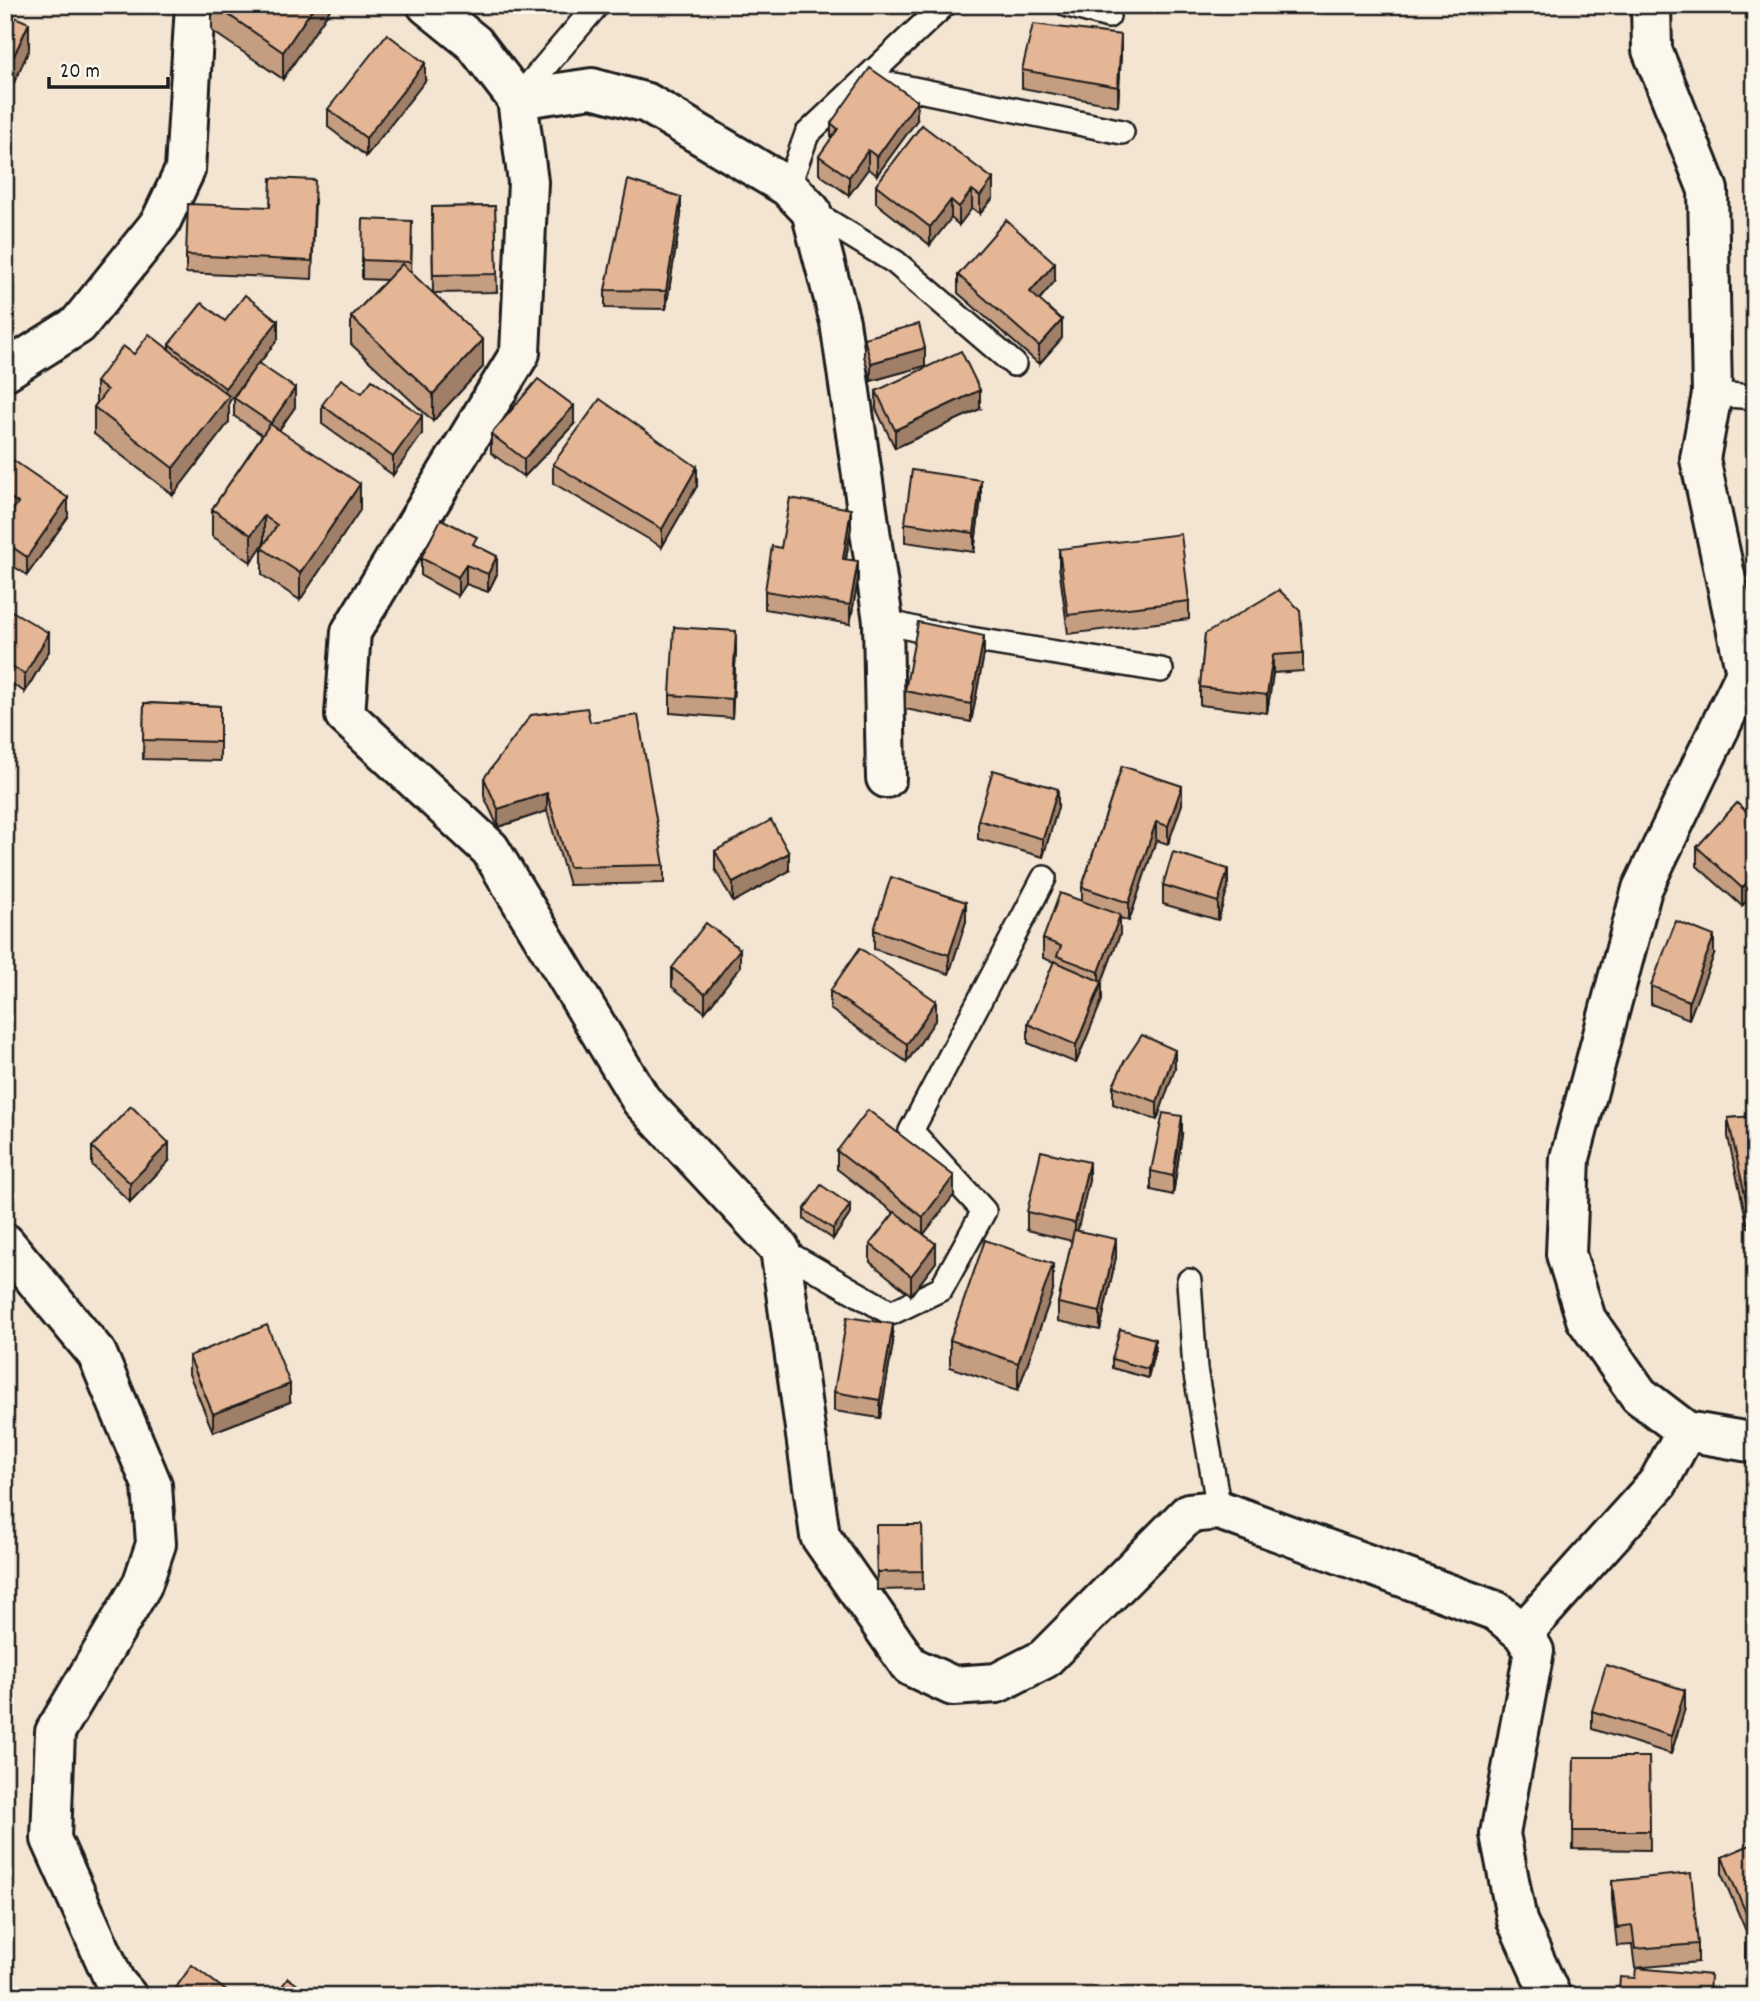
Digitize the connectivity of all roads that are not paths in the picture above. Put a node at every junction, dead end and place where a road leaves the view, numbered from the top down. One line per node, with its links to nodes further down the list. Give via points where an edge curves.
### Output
1 (195, 5): 13 (street, via 185,170 160,223 78,325)
2 (426, 5): 9 (street, via 474,43)
3 (597, 5): 9 (lane)
4 (944, 5): 8 (lane)
5 (1068, 5): 7 (lane)
6 (1651, 5): 14 (street, via 1652,50 1708,190)
7 (1108, 16)
8 (864, 79): 10 (lane); 11 (lane, via 807,134)
9 (517, 99): 11 (street, via 592,88 647,103); 21 (street, via 528,182 520,353 351,632 345,715 490,849 641,1100)
10 (1122, 131)
11 (799, 199): 12 (lane, via 895,262); 16 (street, via 840,322)
12 (1014, 364)
13 (5, 371)
14 (1712, 394): 15 (lane); 23 (street, via 1700,459 1746,673 1642,890 1570,1157 1566,1254 1586,1319 1639,1395)
15 (1755, 397)
16 (883, 621): 17 (lane); 18 (street)
17 (1161, 670)
18 (886, 778)
19 (1044, 878): 21 (lane, via 911,1131 984,1211 941,1289 891,1313)
20 (5, 1243): 27 (street, via 97,1354 152,1485 156,1544 142,1585 55,1732 51,1839 116,1982)
21 (780, 1249): 25 (street, via 820,1535 910,1666 953,1686 998,1683 1044,1659 1188,1513)
22 (1189, 1281): 25 (lane, via 1195,1369)
23 (1686, 1431): 24 (street); 26 (street, via 1658,1483)
24 (1755, 1443)
25 (1219, 1510): 26 (street, via 1496,1611)
26 (1523, 1633): 28 (street, via 1534,1651 1500,1834 1517,1921)
27 (127, 1996)
28 (1550, 1996)

